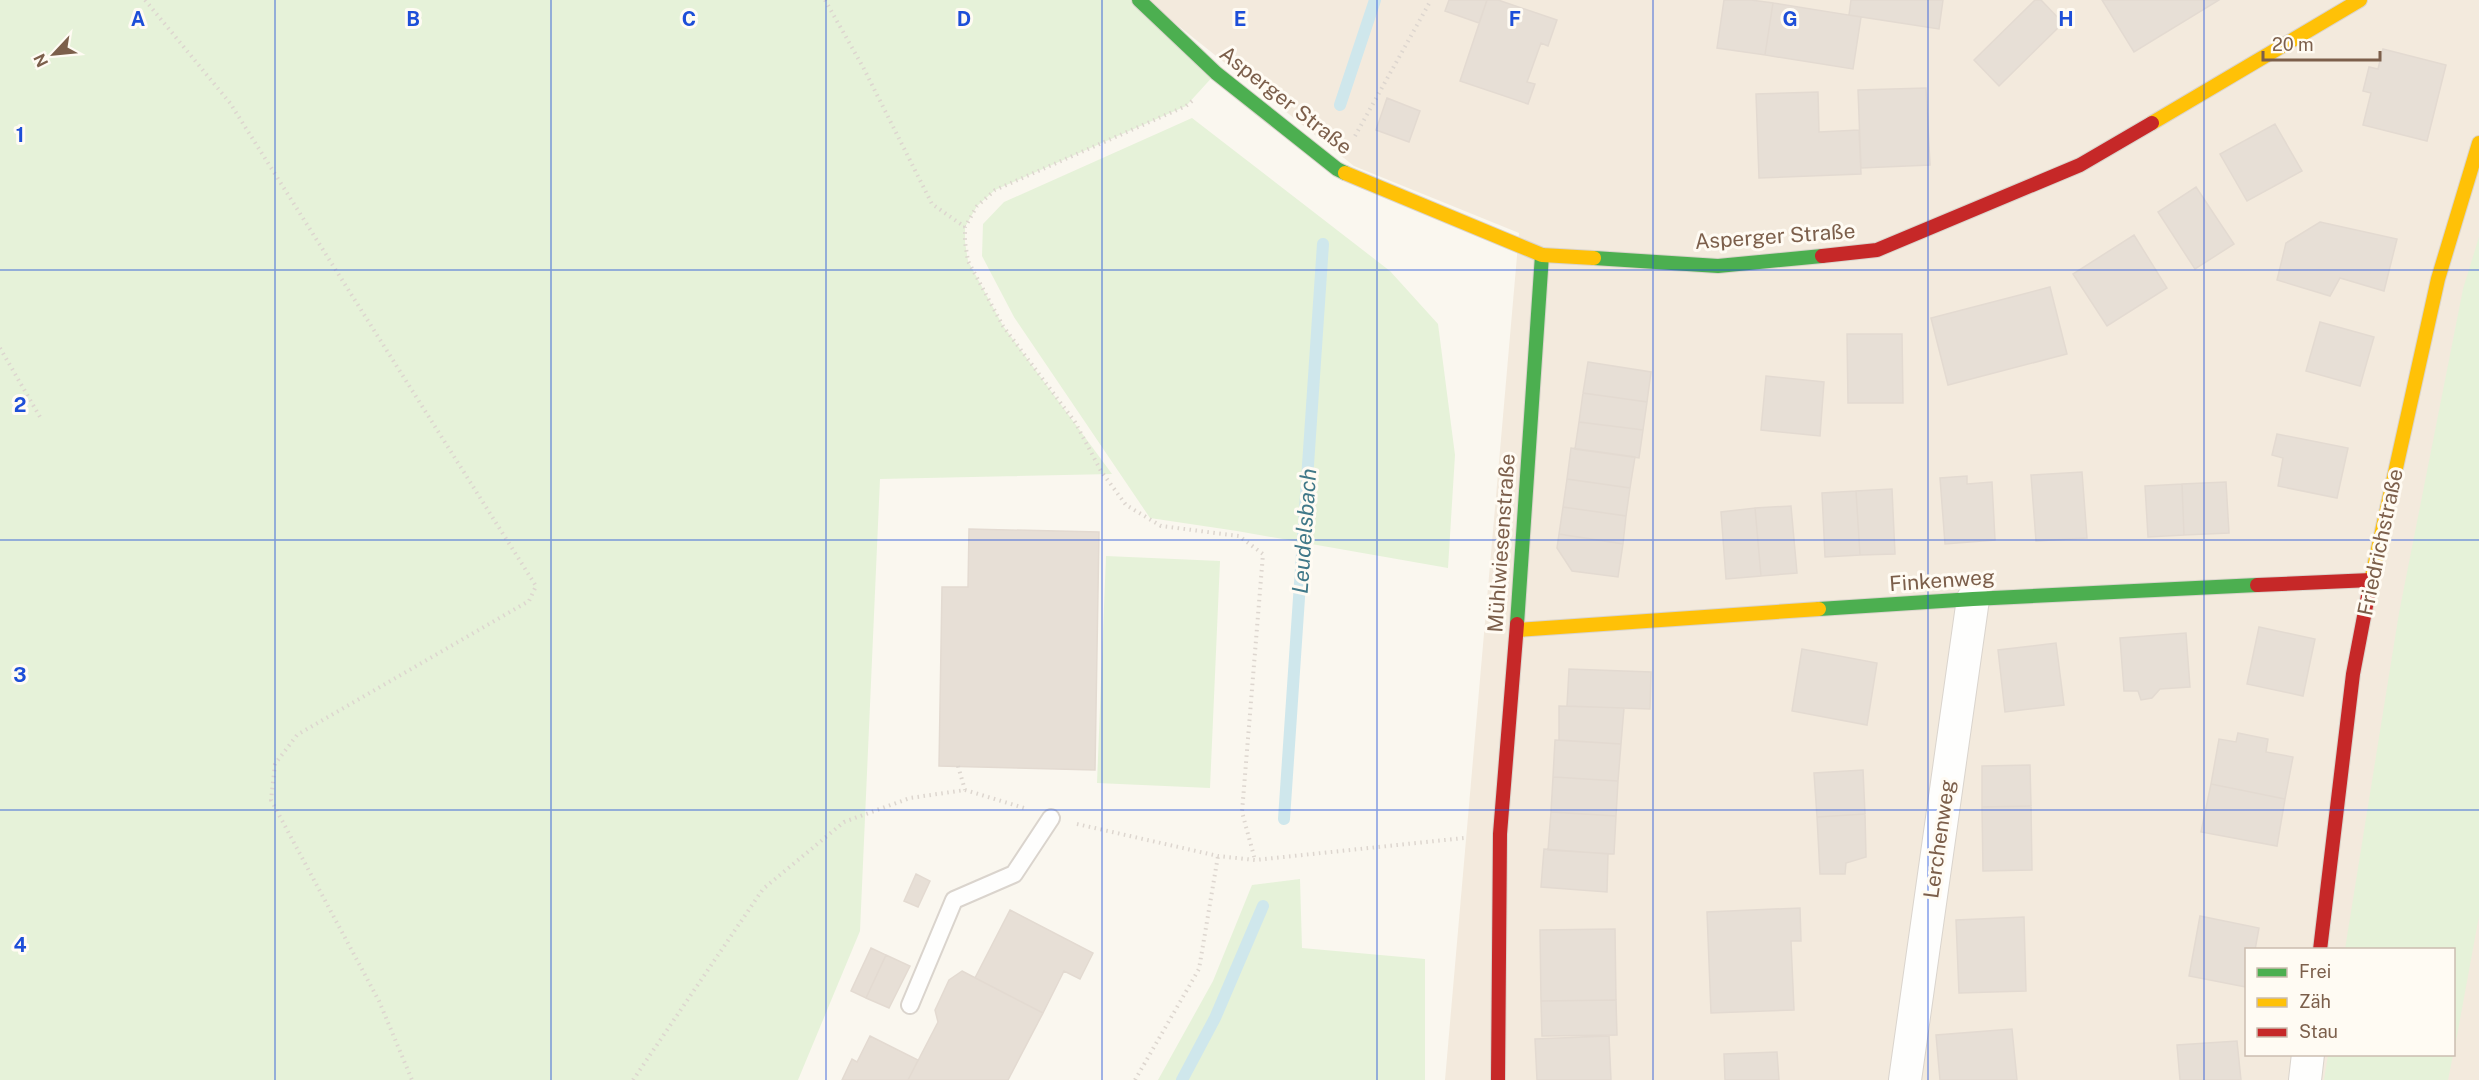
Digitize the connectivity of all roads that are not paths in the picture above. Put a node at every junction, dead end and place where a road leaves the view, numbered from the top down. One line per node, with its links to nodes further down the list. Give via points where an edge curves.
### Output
1 (1139, 0): 4 (street, Asperger Straße, via 1216,73 1336,169)
2 (2360, 0): 4 (street, Asperger Straße, via 2080,165 1877,250 1718,266)
3 (2479, 143): 5 (street, Friedrichstraße, via 2438,279)
4 (1542, 255): 7 (street, Mühlwiesenstraße)
5 (2371, 580): 6 (street, Finkenweg); 9 (street, Friedrichstraße, via 2353,674)
6 (1973, 599): 7 (street, Finkenweg); 13 (street, Lerchenweg)
7 (1517, 630): 12 (street, Mühlwiesenstraße, via 1500,834)
8 (1050, 818): 10 (lane, via 1014,874 954,900)
9 (2320, 948)
10 (910, 1005)
11 (2308, 1056): 14 (street)
12 (1498, 1080)
13 (1905, 1080)
14 (2305, 1080)

